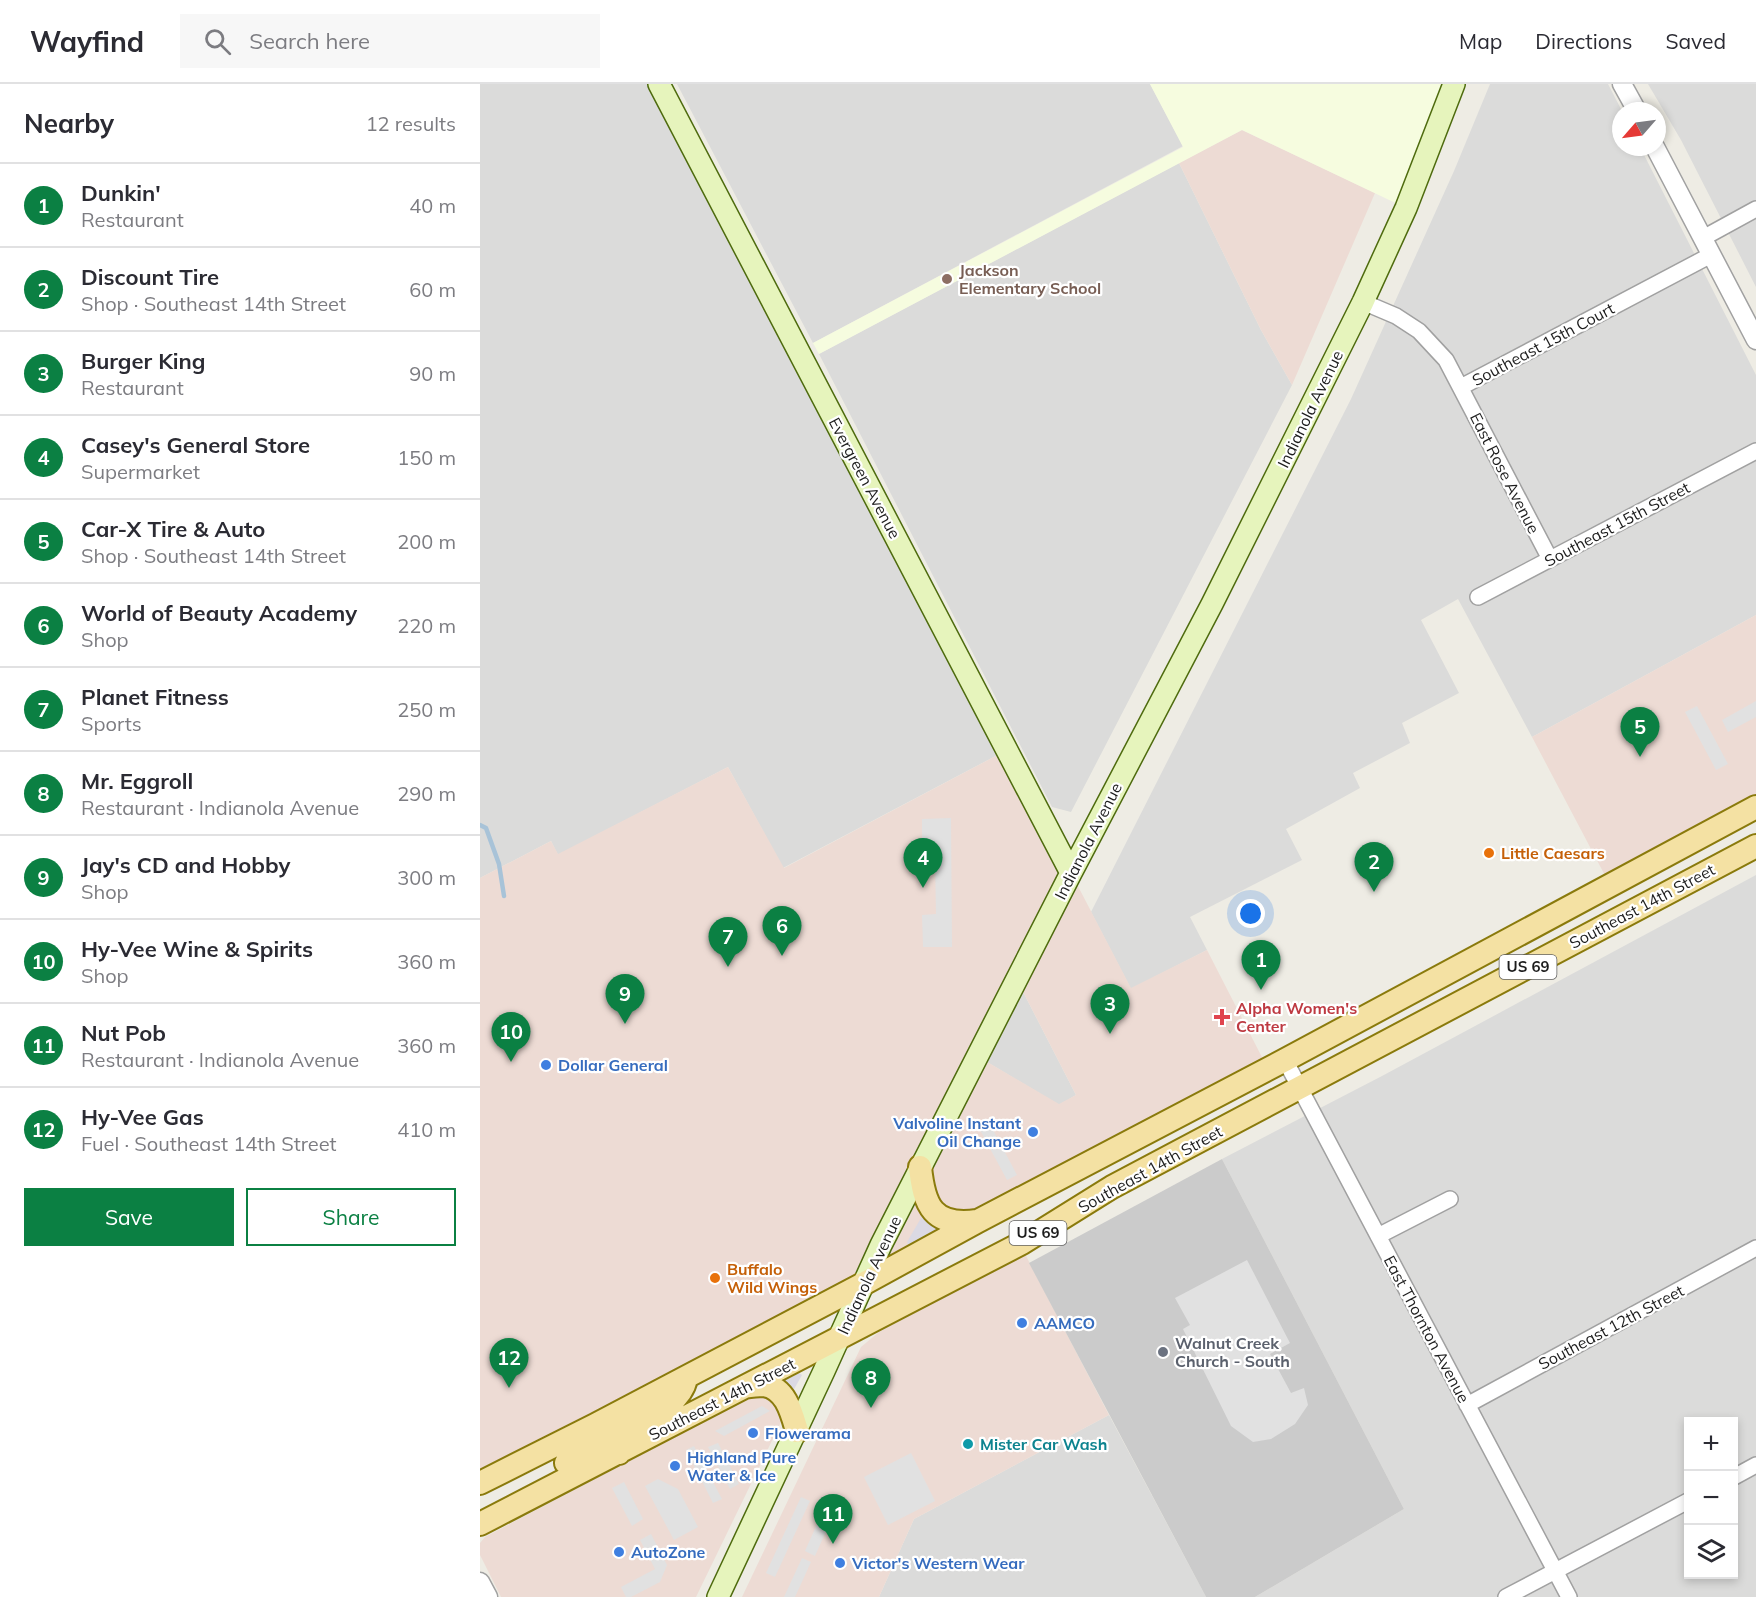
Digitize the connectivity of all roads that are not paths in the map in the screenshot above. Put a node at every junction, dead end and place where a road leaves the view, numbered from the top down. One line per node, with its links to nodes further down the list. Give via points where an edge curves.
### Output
1 (659, 84): 18 (main road, Evergreen Avenue)
2 (1454, 84): 9 (main road, Indianola Avenue, via 1406,208)
3 (1623, 84): 4 (street)
4 (1632, 102)
5 (1660, 156): 7 (street)
6 (1756, 209): 7 (street)
7 (1703, 238): 8 (street)
8 (1712, 255): 10 (street); 11 (street, Southeast 15th Court)
9 (1363, 302): 11 (street, Southeast 15th Court, via 1396,316 1424,335 1446,360); 18 (main road, Indianola Avenue, via 1212,604)
10 (1756, 340)
11 (1461, 387): 13 (street, East Rose Avenue)
12 (1756, 451): 13 (street, Southeast 15th Street)
13 (1550, 559): 14 (street, Southeast 15th Street)
14 (1478, 597)
15 (1756, 807): 17 (main road, Southeast 14th Street / US 69)
16 (1756, 846): 19 (main road, Southeast 14th Street / US 69)
17 (1634, 872): 19 (main road, via 1640,890 1634,898 1574,930); 20 (main road, Southeast 14th Street / US 69)
18 (1071, 873): 22 (main road, Indianola Avenue)
19 (1538, 961): 21 (main road, Southeast 14th Street / US 69)
20 (1285, 1060): 21 (street, East Thornton Avenue); 24 (main road, Southeast 14th Street / US 69)
21 (1300, 1088): 25 (street, East Thornton Avenue); 28 (main road, Southeast 14th Street / US 69, via 1112,1187 1022,1243)
22 (920, 1167): 24 (main road, via 925,1194 935,1213 952,1222); 27 (main road, Indianola Avenue)
23 (1450, 1199): 25 (street)
24 (978, 1221): 27 (main road, Southeast 14th Street / US 69)
25 (1378, 1236): 31 (street, East Thornton Avenue)
26 (1756, 1248): 31 (street, Southeast 12th Street)
27 (863, 1284): 28 (main road, Indianola Avenue); 29 (main road, Southeast 14th Street / US 69)
28 (839, 1339): 30 (main road, Southeast 14th Street / US 69); 33 (main road, Indianola Avenue)
29 (687, 1377): 32 (main road, Southeast 14th Street / US 69); 34 (main road, via 680,1395 669,1405 617,1435)
30 (742, 1387): 33 (main road, via 765,1385 781,1394 792,1412); 34 (main road, Southeast 14th Street / US 69)
31 (1467, 1405): 41 (street, East Thornton Avenue)
32 (605, 1420): 37 (main road, Southeast 14th Street / US 69); 38 (main road, via 596,1444 544,1475)
33 (796, 1431): 44 (main road, Indianola Avenue)
34 (619, 1452): 38 (main road, Southeast 14th Street / US 69)
35 (1756, 1465): 36 (street)
36 (1738, 1475)
37 (480, 1483)
38 (520, 1502): 40 (main road, Southeast 14th Street / US 69)
39 (1684, 1504): 41 (street)
40 (480, 1524)
41 (1555, 1571): 45 (street); 46 (street, East Thornton Avenue)
42 (480, 1582): 43 (street)
43 (488, 1597)
44 (718, 1597)
45 (1506, 1597)
46 (1569, 1597)

